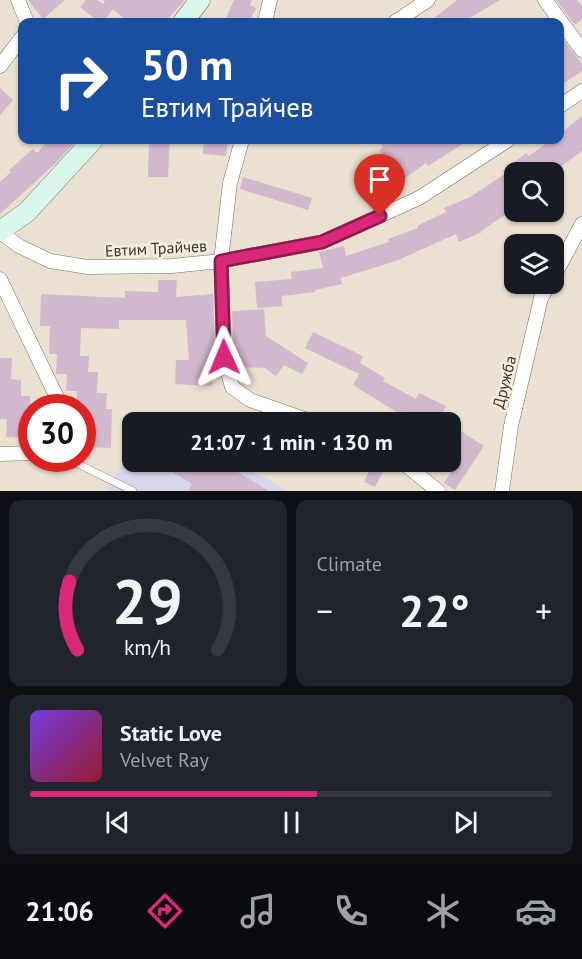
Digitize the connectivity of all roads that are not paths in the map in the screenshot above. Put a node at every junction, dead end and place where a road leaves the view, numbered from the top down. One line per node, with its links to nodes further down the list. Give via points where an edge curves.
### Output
1 (18, 0): 6 (street)
2 (200, 0): 7 (street)
3 (270, 0): 8 (street)
4 (428, 0): 9 (street)
5 (545, 0): 10 (street)
6 (25, 18)
7 (186, 18)
8 (267, 18)
9 (402, 18)
10 (558, 18)
11 (564, 26): 13 (street)
12 (18, 42): 14 (street)
13 (582, 50)
14 (0, 66)
15 (582, 91): 16 (street)
16 (564, 103)
17 (89, 144): 21 (street, via 27,212)
18 (241, 144): 23 (street, via 230,183)
19 (502, 144): 23 (street, Евтим Трайчев, via 419,198 322,242)
20 (582, 224): 22 (street)
21 (0, 232): 23 (street, Евтим Трайчев, via 50,261 88,267)
22 (564, 257)
23 (221, 261): 27 (street, via 224,357 232,387 250,400)
24 (0, 279): 26 (street)
25 (544, 294): 35 (street, Дружба, via 511,426)
26 (55, 394)
27 (284, 412)
28 (0, 439): 29 (street)
29 (2, 453): 30 (street)
30 (18, 453)
31 (94, 472): 33 (lane)
32 (414, 472): 34 (street)
33 (133, 491)
34 (438, 491)
35 (502, 491)

